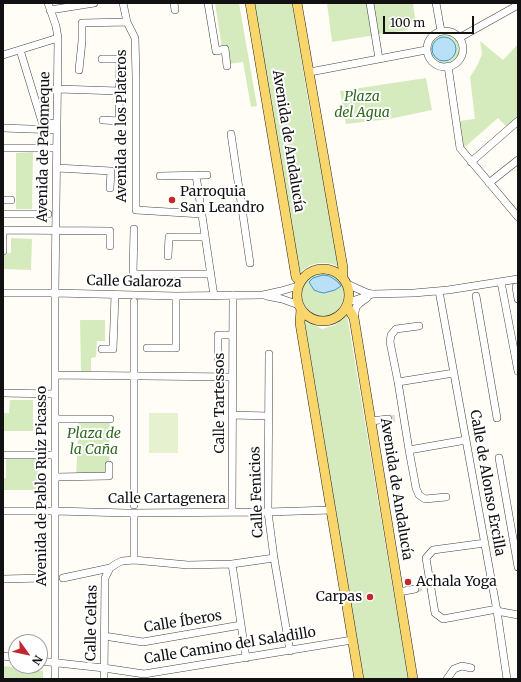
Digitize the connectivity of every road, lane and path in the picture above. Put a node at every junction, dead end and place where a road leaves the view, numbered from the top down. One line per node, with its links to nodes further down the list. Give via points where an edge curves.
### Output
1 (94, 3): 9 (street)
2 (123, 3): 10 (street, Avenida de los Plateros)
3 (208, 3): 19 (street, via 216,51 224,49)
4 (250, 3): 57 (main road, Avenida de Andalucía)
5 (297, 3): 22 (main road)
6 (370, 3): 17 (street)
7 (436, 3): 11 (street)
8 (518, 4): 13 (street)
9 (49, 7): 12 (street, Avenida de Palomeque)
10 (127, 22): 21 (street, via 82,23); 44 (street, Avenida de los Plateros, via 135,38 136,210)
11 (441, 31): 13 (street, via 446,30); 15 (street, via 432,36)
12 (58, 38): 14 (street); 23 (street, Avenida de Palomeque)
13 (460, 38): 20 (street, via 463,50 461,55 454,64)
14 (20, 50): 16 (street); 27 (street, via 42,122)
15 (426, 50): 17 (street); 20 (street, via 434,63 443,67)
16 (3, 55)
17 (379, 58): 22 (street)
18 (102, 59): 24 (street, via 120,59)
19 (227, 66)
20 (448, 66): 33 (street, via 460,148)
21 (79, 70)
22 (310, 72): 55 (main road)
23 (58, 89): 24 (street); 27 (street, Avenida de Palomeque)
24 (119, 91): 25 (street, via 119,120)
25 (103, 120)
26 (518, 121): 33 (street)
27 (57, 127): 28 (street); 31 (street, Avenida de Palomeque)
28 (3, 128)
29 (231, 134): 52 (street)
30 (3, 148): 31 (street)
31 (57, 148): 34 (street, Avenida de Palomeque)
32 (518, 160): 38 (street)
33 (471, 162): 38 (street)
34 (57, 168): 39 (street, via 111,171); 47 (street, Avenida de Palomeque)
35 (207, 175): 37 (street)
36 (160, 176): 37 (street)
37 (196, 176): 44 (street)
38 (489, 182): 45 (street)
39 (110, 188)
40 (3, 200): 41 (street)
41 (11, 200)
42 (3, 214): 43 (street)
43 (48, 214)
44 (202, 214): 48 (street)
45 (518, 217)
46 (134, 229): 53 (street, via 133,274)
47 (56, 230): 49 (street, via 110,231); 50 (street, via 3,230); 61 (street, Avenida de Palomeque)
48 (206, 238): 51 (street, via 169,237); 53 (street)
49 (110, 246)
50 (3, 251)
51 (168, 256)
52 (250, 263)
53 (211, 274): 67 (street)
54 (518, 279): 56 (street)
55 (345, 281): 57 (main road, via 333,270 321,268 306,275); 62 (street); 71 (main road, via 350,293)
56 (501, 282): 59 (street); 76 (street)
57 (299, 284): 65 (street, Calle Galaroza); 72 (main road, via 296,296)
58 (516, 287): 69 (street)
59 (439, 291): 62 (street); 82 (street, Calle de Alonso Ercilla)
60 (3, 293): 61 (street, Calle Galaroza)
61 (55, 293): 63 (street, Calle Galaroza); 83 (street, Avenida de Pablo Ruiz Picasso)
62 (372, 294): 71 (street); 73 (street, via 358,305)
63 (115, 295): 66 (street, Calle Galaroza); 78 (street, via 113,349)
64 (233, 295): 65 (street, Calle Galaroza); 67 (street, Calle Galaroza); 75 (street, Calle Tartessos)
65 (265, 295): 72 (street, Calle Galaroza)
66 (176, 296): 67 (street, Calle Galaroza); 77 (street, via 176,348)
67 (214, 296)
68 (476, 296): 91 (street)
69 (518, 300)
70 (134, 302): 84 (street)
71 (348, 304): 72 (main road, via 343,313 336,318 321,322 306,316); 73 (main road, Avenida de Andalucía)
72 (300, 307): 105 (main road, via 300,323)
73 (354, 318): 95 (main road, Avenida de Andalucía)
74 (420, 326): 86 (street, via 396,329 391,335 390,342)
75 (233, 335): 80 (street, via 218,335); 85 (street, Calle Tartessos)
76 (516, 346): 81 (street)
77 (148, 348)
78 (102, 349)
79 (269, 354): 90 (street, Calle Fenicios)
80 (218, 358)
81 (518, 371)
82 (454, 373): 86 (street); 96 (street, Calle de Alonso Ercilla)
83 (55, 375): 84 (street); 88 (street, Avenida de Pablo Ruiz Picasso)
84 (134, 375): 85 (street); 104 (street)
85 (233, 376): 89 (street, Calle Tartessos)
86 (398, 382): 97 (street, via 401,417)
87 (3, 393): 88 (street)
88 (55, 394): 92 (street, Avenida de Pablo Ruiz Picasso)
89 (233, 415): 90 (street); 108 (street, Calle Tartessos)
90 (268, 416): 109 (street, Calle Fenicios)
91 (497, 418)
92 (55, 419): 93 (street); 99 (street, Avenida de Pablo Ruiz Picasso)
93 (110, 419)
94 (388, 419): 95 (street)
95 (371, 421): 121 (main road, Avenida de Andalucía)
96 (466, 440): 97 (street); 111 (street, Calle de Alonso Ercilla)
97 (409, 450): 103 (street, via 419,495 425,499)
98 (3, 455): 99 (street)
99 (55, 455): 102 (street, Avenida de Pablo Ruiz Picasso)
100 (499, 458): 115 (street)
101 (109, 465): 102 (street, via 109,476)
102 (55, 477): 107 (street, Avenida de Pablo Ruiz Picasso)
103 (446, 497)
104 (134, 505)
105 (331, 510): 109 (street, Calle Cartagenera); 126 (main road)
106 (3, 511): 107 (street, Calle Cartagenera)
107 (55, 511): 108 (street, Calle Cartagenera); 130 (street, Avenida de Pablo Ruiz Picasso)
108 (232, 512): 109 (street, Calle Cartagenera)
109 (268, 512): 112 (street, Calle Fenicios)
110 (134, 516): 113 (street)
111 (485, 543): 122 (street, Calle de Alonso Ercilla); 122 (street, via 433,550 426,558 428,587 435,613 443,619)
112 (274, 558): 114 (street); 127 (street, Calle Fenicios)
113 (134, 560): 114 (street, via 188,565); 116 (street, via 122,561)
114 (232, 564): 124 (street)
115 (518, 566)
116 (110, 568): 118 (street); 125 (street, Calle Celtas, via 105,578)
117 (44, 578): 119 (street)
118 (63, 578)
119 (3, 579)
120 (415, 589): 121 (street)
121 (399, 592): 136 (main road, Avenida de Andalucía)
122 (497, 610): 123 (street); 138 (street, Calle de Alonso Ercilla)
123 (518, 615)
124 (241, 625): 125 (street, Calle Íberos, via 143,642); 128 (street)
125 (104, 636): 131 (street, Calle Celtas)
126 (352, 640): 127 (street, Calle Camino del Saladillo); 135 (main road)
127 (290, 651): 128 (street, Calle Camino del Saladillo)
128 (246, 658): 131 (street, Calle Camino del Saladillo, via 144,674)
129 (48, 662): 130 (street, Calle Camino del Saladillo)
130 (55, 663): 131 (street, Calle Camino del Saladillo); 133 (street, Avenida de Pablo Ruiz Picasso)
131 (104, 668): 134 (street, Calle Celtas)
132 (470, 668): 137 (street, via 462,666 454,669)
133 (55, 679)
134 (104, 679)
135 (359, 679)
136 (413, 679)
137 (447, 679)
138 (507, 679)

